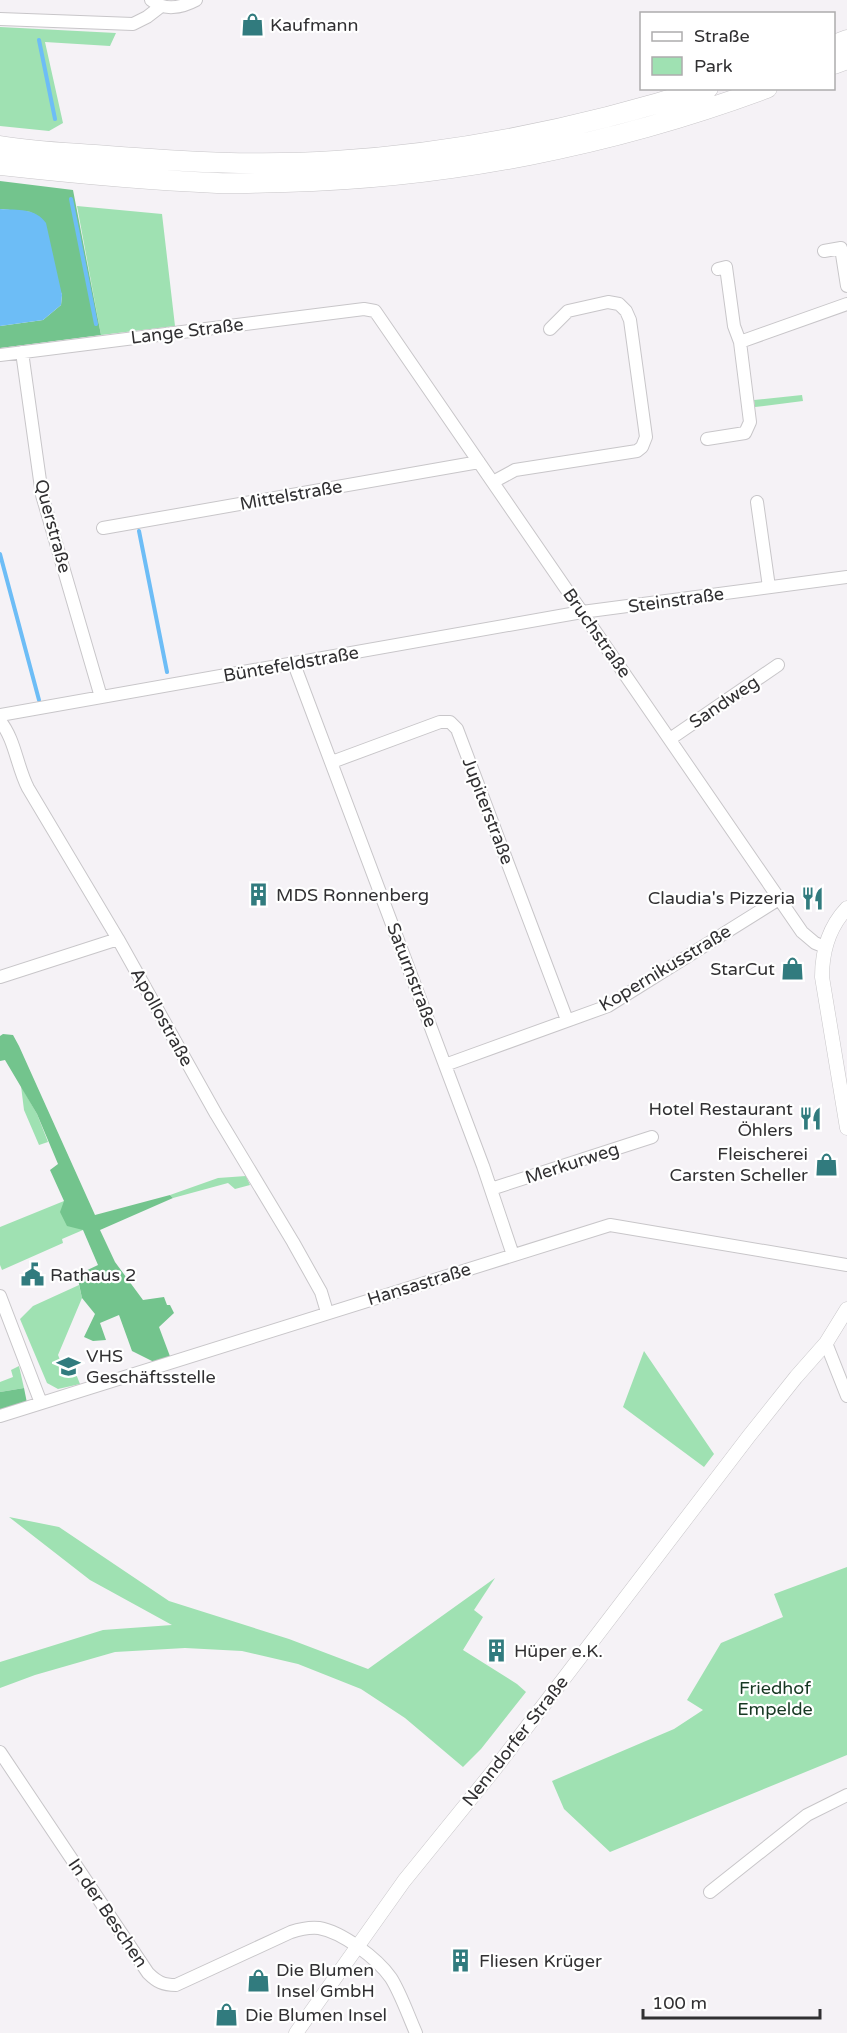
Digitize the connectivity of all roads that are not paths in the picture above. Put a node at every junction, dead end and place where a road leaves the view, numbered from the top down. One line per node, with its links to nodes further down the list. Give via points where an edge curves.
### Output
1 (196, 0): 2 (street, via 175,7)
2 (155, 3): 3 (street, via 147,17 134,24)
3 (0, 19)
4 (702, 90): 6 (highway, via 589,123 515,138 334,162 174,161)
5 (761, 90): 7 (highway, via 652,126 580,144 447,168 340,180 218,183)
6 (0, 146)
7 (0, 165)
8 (824, 251): 10 (street, via 841,248)
9 (718, 269): 14 (street, via 726,267)
10 (847, 286)
11 (847, 304): 14 (street)
12 (375, 311): 15 (street, Lange Straße, via 364,309); 18 (street, Bruchstraße)
13 (550, 329): 19 (street, via 567,311 608,302 627,311 646,437 637,451 515,470)
14 (740, 342): 17 (street, via 750,422 745,433)
15 (22, 352): 16 (street, Lange Straße); 27 (street, Querstraße, via 42,495)
16 (0, 355)
17 (707, 439)
18 (479, 462): 19 (street, Bruchstraße); 21 (street, Mittelstraße)
19 (494, 482): 24 (street, Bruchstraße)
20 (757, 502): 23 (street)
21 (104, 528)
22 (847, 577): 23 (street, Steinstraße)
23 (769, 587): 24 (street, Steinstraße)
24 (582, 612): 25 (street, Büntefeldstraße); 30 (street, Bruchstraße)
25 (294, 664): 27 (street, Büntefeldstraße); 31 (street, Saturnstraße)
26 (778, 665): 30 (street, Sandweg)
27 (101, 697): 28 (street, Büntefeldstraße)
28 (0, 715)
29 (0, 722): 34 (street, Apollostraße, via 8,731 28,788)
30 (670, 739): 32 (street, Bruchstraße)
31 (332, 762): 37 (street, Jupiterstraße, via 440,722 450,722 457,729); 38 (street, Saturnstraße)
32 (779, 899): 35 (street, Bruchstraße, via 802,933); 37 (street, Kopernikusstraße, via 608,1006)
33 (847, 908): 35 (street)
34 (118, 939): 36 (street); 46 (street, Apollostraße, via 321,1292)
35 (825, 947): 39 (street, via 822,977)
36 (0, 977)
37 (567, 1020): 38 (street, Kopernikusstraße)
38 (445, 1065): 41 (street, Saturnstraße)
39 (847, 1128)
40 (652, 1137): 41 (street, Merkurweg)
41 (491, 1189): 42 (street, Saturnstraße)
42 (513, 1255): 43 (street, Hansastraße, via 609,1225); 46 (street, Hansastraße)
43 (847, 1265)
44 (0, 1296): 49 (street)
45 (847, 1309): 47 (street, Nenndorfer Straße)
46 (327, 1312): 49 (street, Hansastraße)
47 (826, 1343): 48 (street); 54 (street, Nenndorfer Straße, via 749,1436)
48 (847, 1396)
49 (41, 1403): 50 (street, Hansastraße)
50 (0, 1416)
51 (0, 1752): 54 (street, In der Beschen, via 156,1981 176,1985 307,1928 331,1931)
52 (847, 1795): 53 (street, via 807,1815)
53 (710, 1892)
54 (356, 1946): 55 (street, Nenndorfer Straße); 56 (street, In der Beschen, via 391,1978)
55 (296, 2033)
56 (416, 2033)

